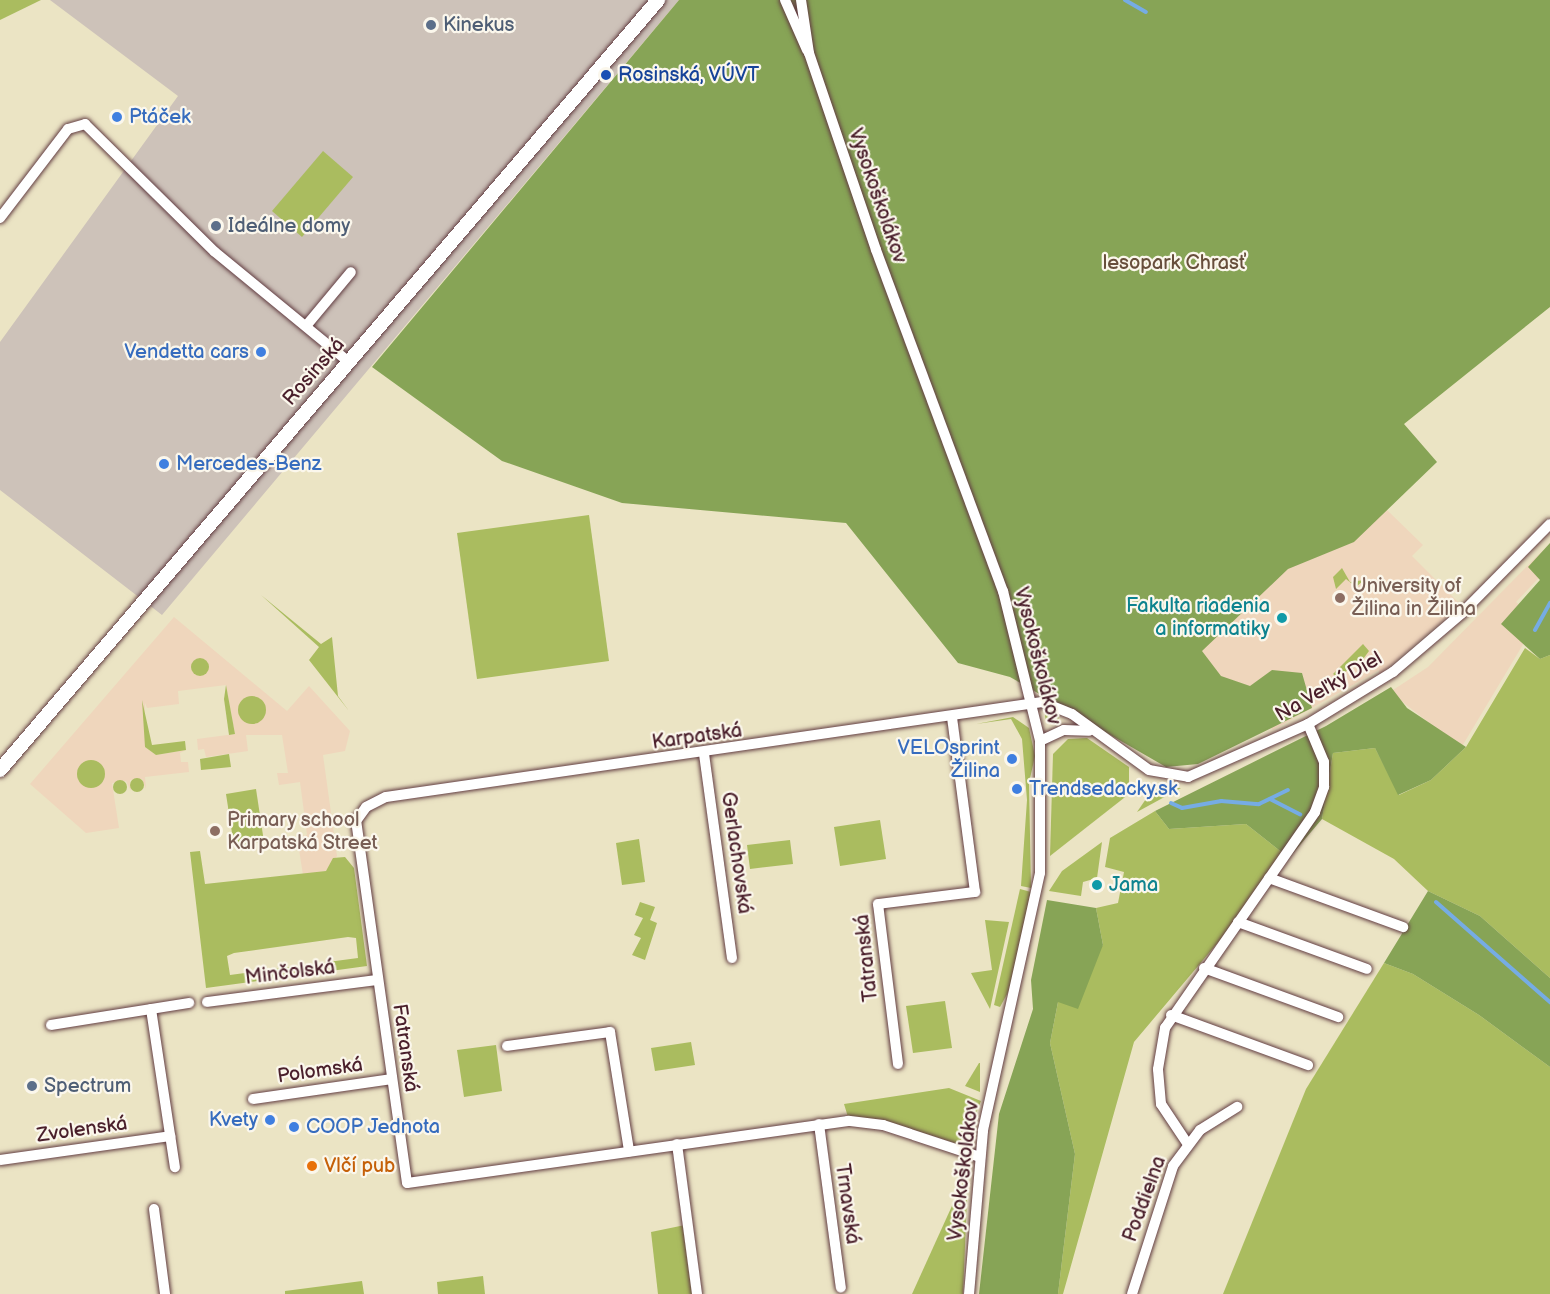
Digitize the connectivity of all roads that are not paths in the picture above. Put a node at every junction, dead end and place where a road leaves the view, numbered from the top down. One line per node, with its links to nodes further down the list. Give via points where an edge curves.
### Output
1 (658, 0): 8 (street, Rosinská)
2 (785, 0): 4 (street, Vysokoškolákov)
3 (801, 0): 4 (street, Vysokoškolákov)
4 (809, 53): 10 (street, Vysokoškolákov, via 1003,591)
5 (0, 218): 7 (street, via 78,122 127,162 215,252)
6 (351, 272): 7 (street)
7 (306, 326): 8 (street)
8 (349, 362): 16 (street, Rosinská)
9 (1550, 524): 12 (street, Na Veľký Diel, via 1416,654)
10 (1035, 704): 11 (street, Karpatská); 13 (street, Na Veľký Diel, via 1054,703); 14 (street, Vysokoškolákov)
11 (952, 718): 15 (street, Karpatská); 32 (street, Tatranská, via 975,892 878,904)
12 (1308, 724): 13 (street, Na Veľký Diel, via 1206,771 1179,777 1149,770); 18 (street, via 1324,762 1324,787 1315,812)
13 (1090, 731): 14 (street, via 1064,730)
14 (1040, 741): 42 (street, Vysokoškolákov, via 1043,825 1037,891)
15 (704, 754): 17 (street, Karpatská, via 386,797); 21 (street, Gerlachovská)
16 (0, 770)
17 (366, 807): 24 (street, Fatranská, via 355,831)
18 (1269, 878): 19 (street); 20 (street)
19 (1238, 922): 22 (street); 23 (street)
20 (1403, 927)
21 (732, 958)
22 (1204, 968): 28 (street); 29 (street)
23 (1367, 969)
24 (376, 980): 25 (street, Minčolská); 34 (street, Fatranská)
25 (207, 1002)
26 (189, 1003): 27 (street)
27 (151, 1009): 30 (street); 38 (street)
28 (1171, 1015): 33 (street); 39 (street, via 1160,1050 1158,1087 1166,1118)
29 (1338, 1017)
30 (51, 1025)
31 (507, 1046): 41 (street, via 610,1032)
32 (898, 1064)
33 (1308, 1065)
34 (391, 1079): 35 (street, Polomská); 41 (street, Fatranská, via 406,1183)
35 (253, 1099)
36 (1237, 1107): 39 (street, Poddielna)
37 (819, 1124): 40 (street, Fatranská); 42 (street, Fatranská, via 866,1122); 46 (street, Trnavská)
38 (170, 1136): 43 (street, Zvolenská); 44 (street)
39 (1187, 1143): 50 (street, Poddielna, via 1161,1196)
40 (677, 1144): 41 (street, Fatranská); 48 (street)
41 (629, 1151)
42 (980, 1157): 49 (street, Vysokoškolákov)
43 (0, 1160)
44 (175, 1167)
45 (154, 1209): 47 (street)
46 (841, 1288)
47 (165, 1294)
48 (697, 1294)
49 (969, 1294)
50 (1132, 1294)

